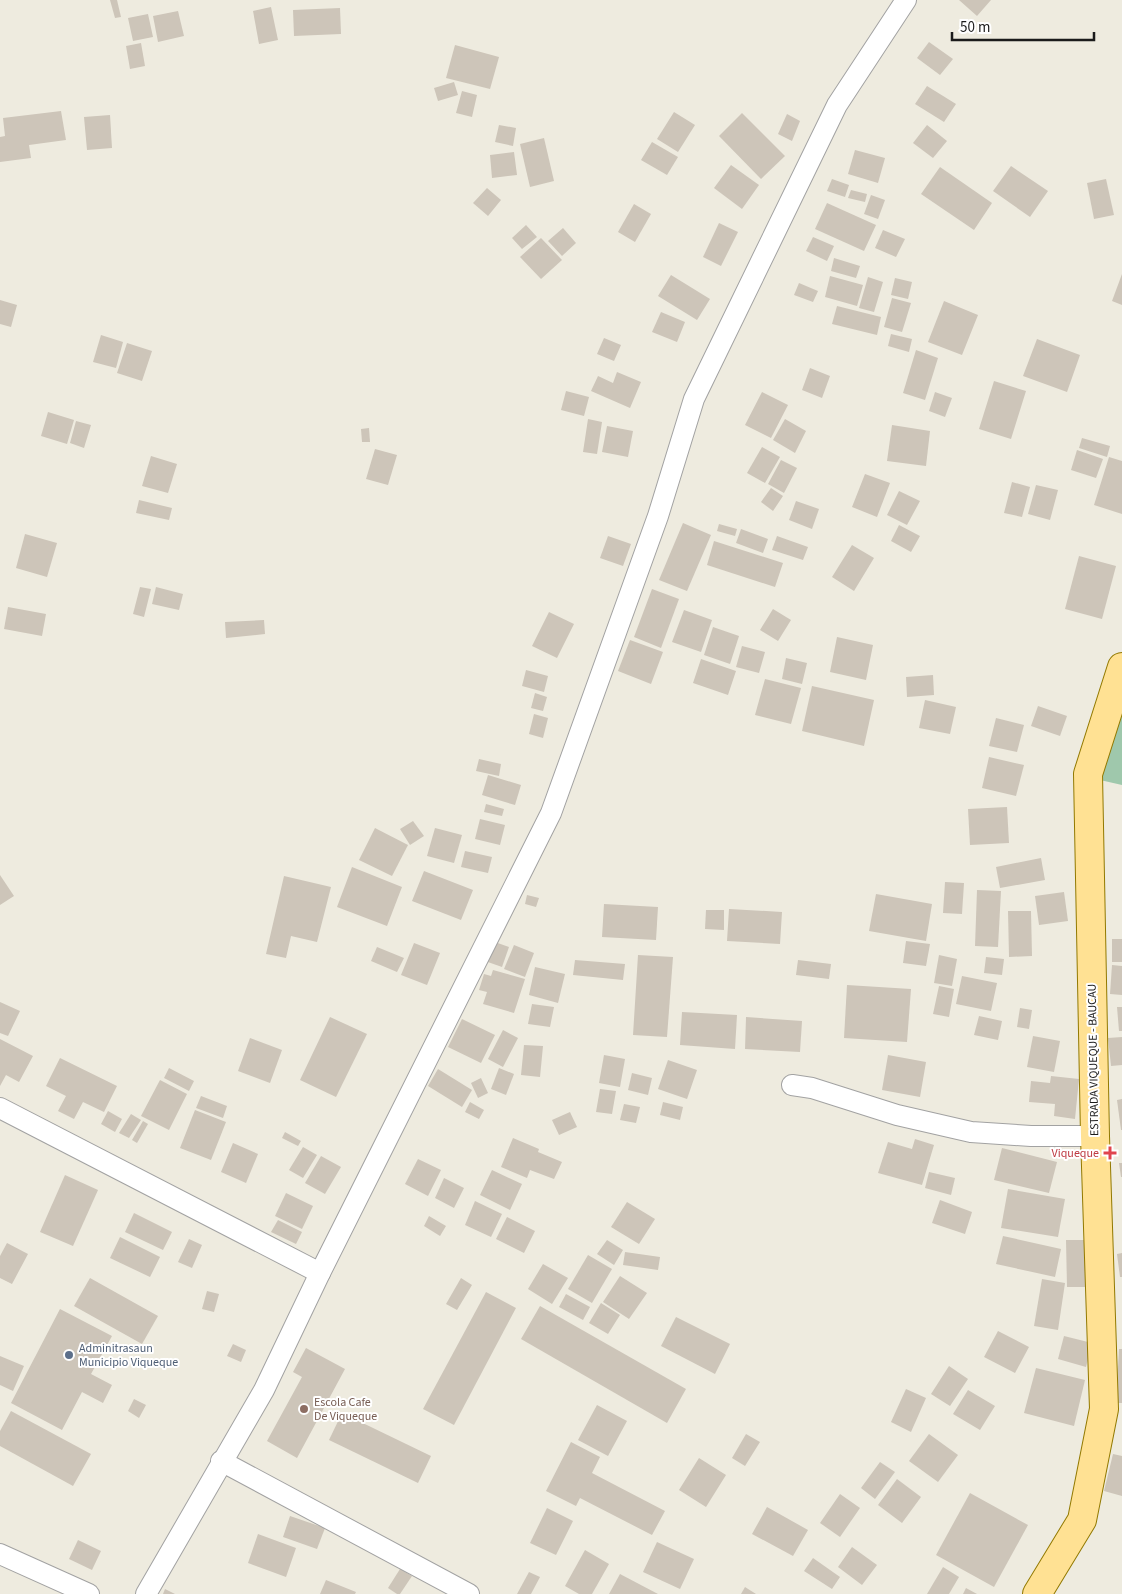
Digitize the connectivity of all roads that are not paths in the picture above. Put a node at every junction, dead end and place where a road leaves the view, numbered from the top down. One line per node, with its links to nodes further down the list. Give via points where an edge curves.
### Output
1 (906, 0): 6 (street, via 837,105 694,399 658,516 550,813)
2 (1122, 668): 5 (main road, ESTRADA VIQUEQUE - BAUCAU, via 1088,774)
3 (792, 1085): 5 (street, via 971,1132)
4 (0, 1108): 6 (street)
5 (1095, 1136): 12 (main road, ESTRADA VIQUEQUE - BAUCAU, via 1104,1409 1082,1520)
6 (320, 1273): 7 (street, via 264,1390)
7 (222, 1461): 10 (street); 11 (street)
8 (0, 1554): 9 (street)
9 (89, 1594)
10 (146, 1594)
11 (469, 1594)
12 (1037, 1594)

